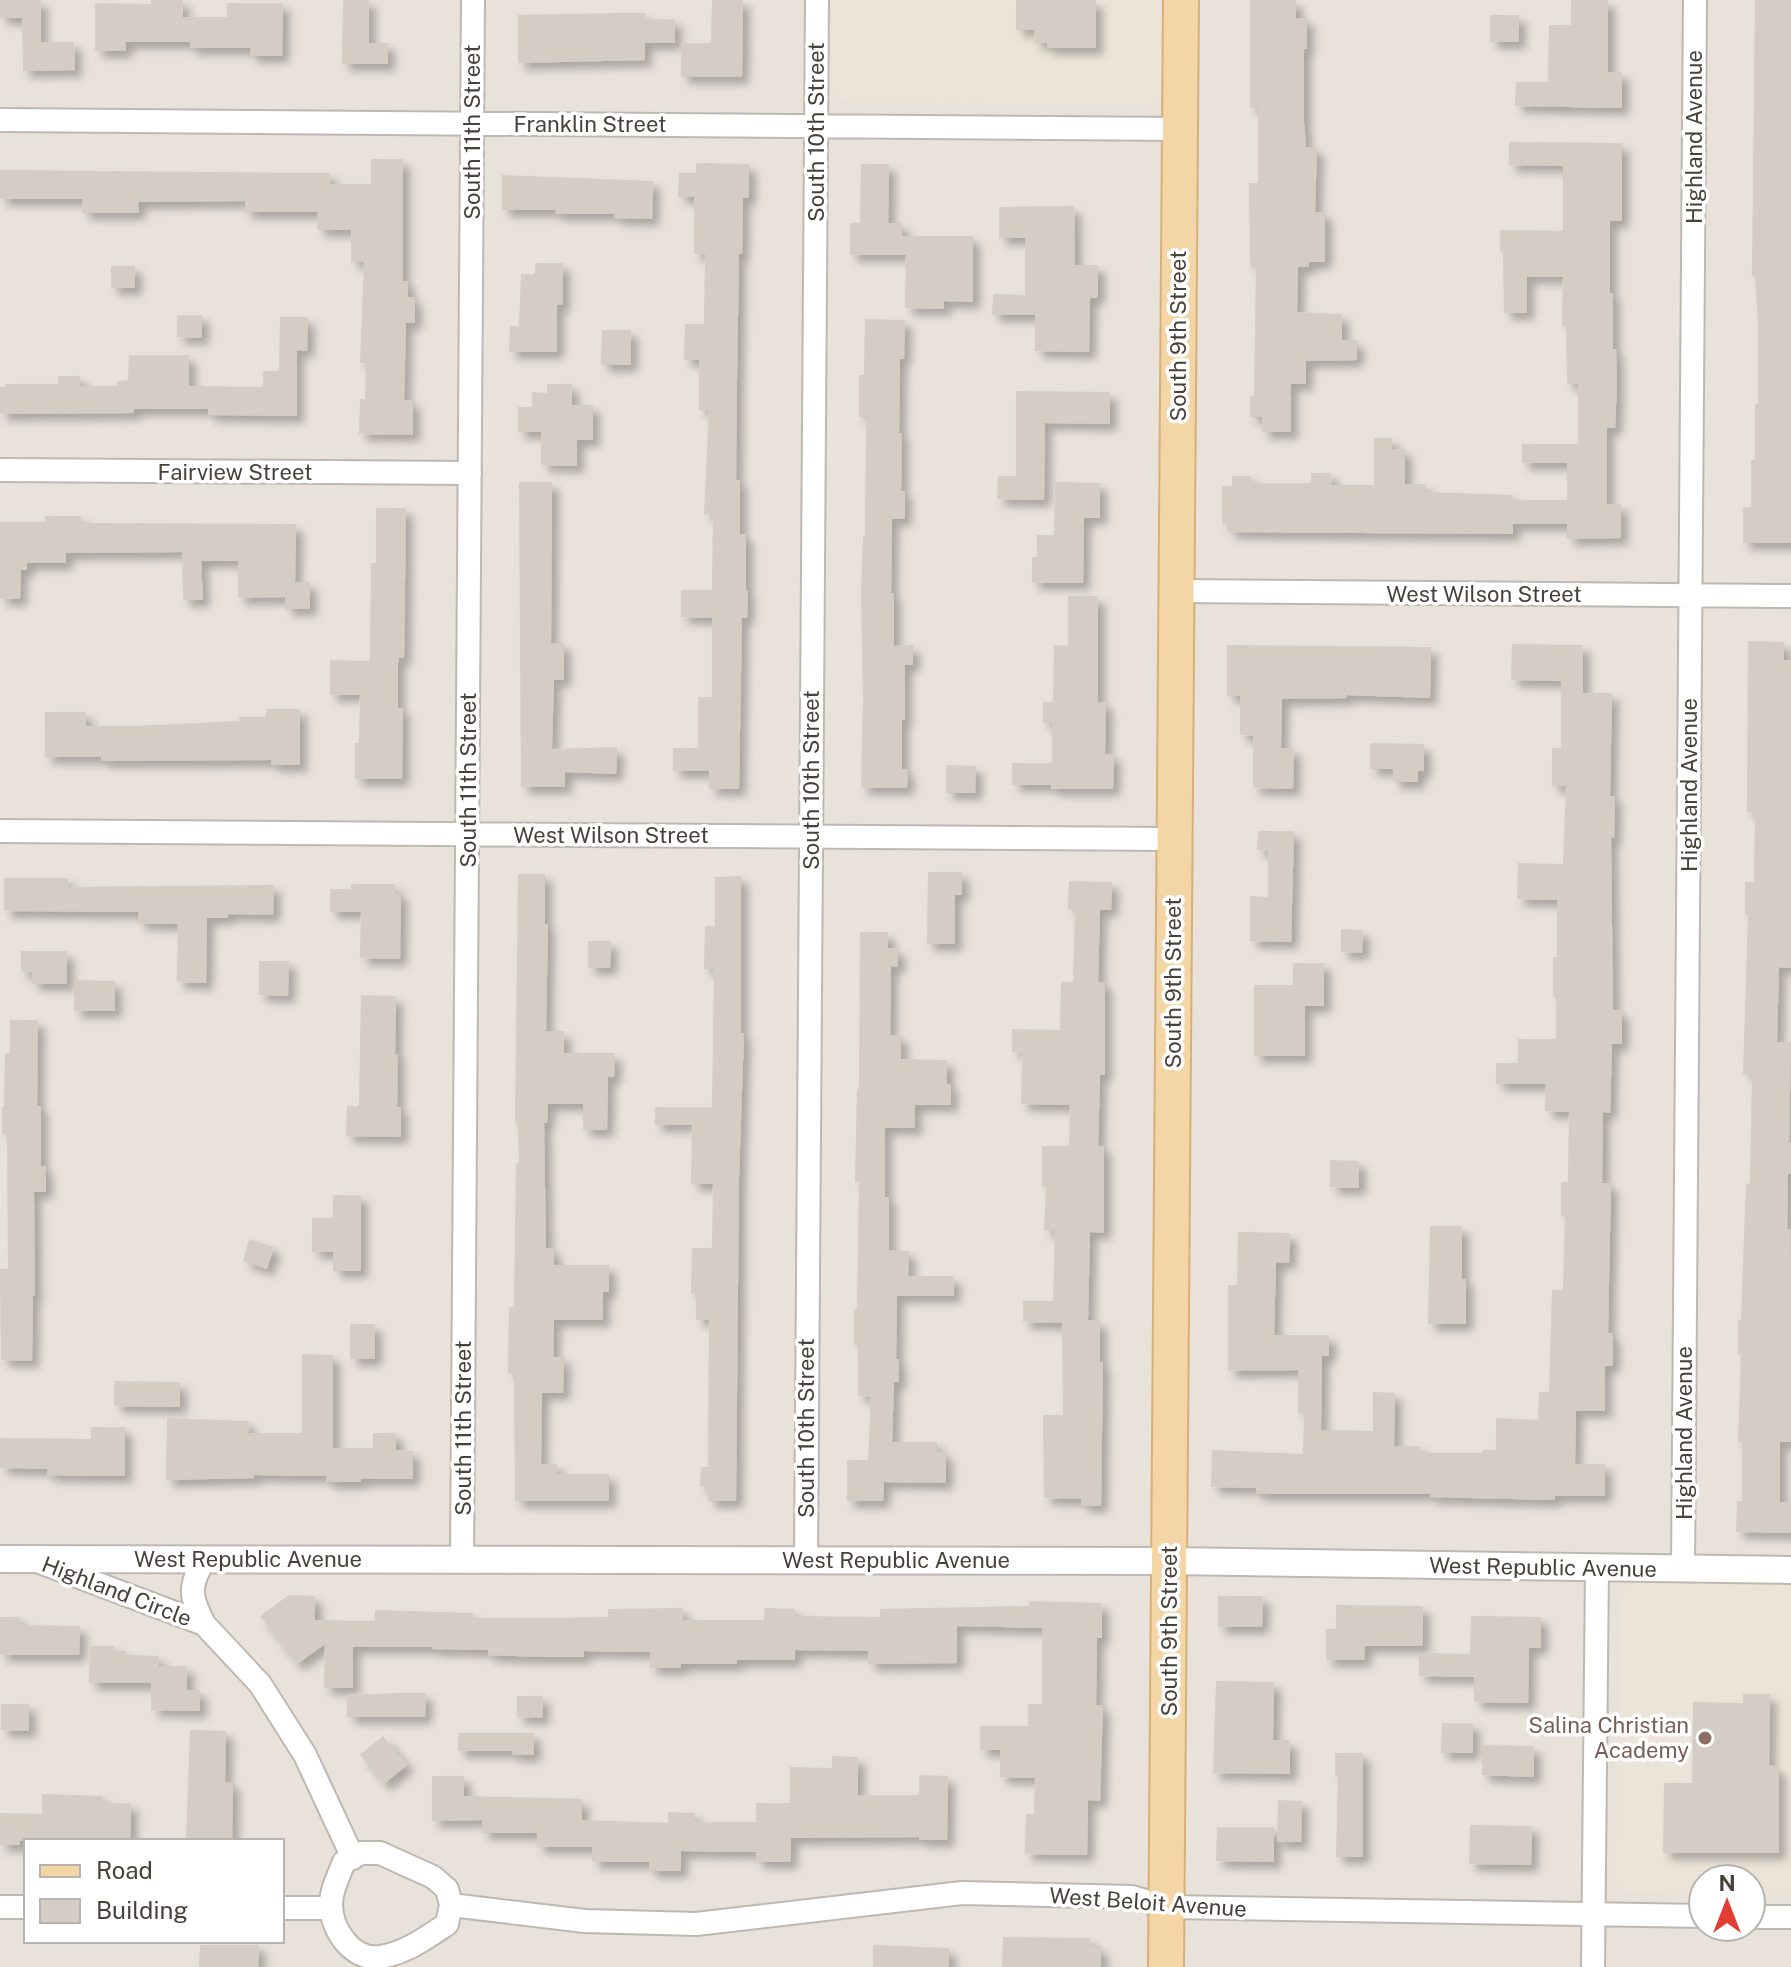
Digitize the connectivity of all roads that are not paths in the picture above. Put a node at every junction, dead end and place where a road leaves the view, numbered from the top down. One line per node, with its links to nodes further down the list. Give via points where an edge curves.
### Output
1 (473, 0): 6 (street, South 11th Street)
2 (817, 0): 7 (street, South 10th Street)
3 (1181, 0): 8 (main road, South 9th Street)
4 (1695, 0): 12 (street, Highland Avenue)
5 (0, 120): 6 (street, Franklin Street)
6 (472, 123): 7 (street, Franklin Street); 10 (street, South 11th Street)
7 (816, 126): 8 (street, Franklin Street); 16 (street, South 10th Street)
8 (1180, 129): 11 (main road, South 9th Street)
9 (0, 470): 10 (street, Fairview Street)
10 (470, 473): 15 (street, South 11th Street)
11 (1176, 591): 12 (street, West Wilson Street); 17 (main road, South 9th Street)
12 (1690, 595): 13 (street, West Wilson Street); 25 (street, Highland Avenue)
13 (1791, 596)
14 (0, 831): 15 (street, West Wilson Street)
15 (467, 834): 16 (street, West Wilson Street); 21 (street, South 11th Street)
16 (811, 837): 17 (street, West Wilson Street); 22 (street, South 10th Street)
17 (1174, 839): 23 (main road, South 9th Street)
18 (0, 1559): 19 (street, West Republic Avenue)
19 (30, 1559): 20 (street, West Republic Avenue); 27 (street, Highland Circle)
20 (205, 1559): 21 (street, West Republic Avenue); 27 (street, Highland Circle, via 192,1588)
21 (462, 1559): 22 (street, West Republic Avenue)
22 (806, 1560): 23 (street, West Republic Avenue)
23 (1169, 1561): 24 (street, West Republic Avenue); 32 (main road, South 9th Street)
24 (1597, 1567): 25 (street, West Republic Avenue); 35 (street)
25 (1683, 1569): 26 (street, West Republic Avenue)
26 (1791, 1570)
27 (204, 1624): 28 (street, Highland Circle, via 268,1696 305,1755)
28 (353, 1858): 29 (street, via 380,1853 433,1877 447,1889); 34 (street, via 344,1862)
29 (451, 1905): 32 (street, West Beloit Avenue, via 585,1921 696,1924 962,1893 1132,1897); 39 (street, via 447,1924 413,1947)
30 (0, 1907): 31 (street)
31 (24, 1907)
32 (1167, 1907): 35 (street, West Beloit Avenue); 40 (main road, South 9th Street)
33 (284, 1908): 34 (street)
34 (331, 1908): 39 (street, via 340,1936)
35 (1594, 1915): 36 (street, West Beloit Avenue); 41 (street)
36 (1687, 1916)
37 (1767, 1917): 38 (street)
38 (1791, 1917)
39 (364, 1962)
40 (1166, 1967)
41 (1593, 1967)

